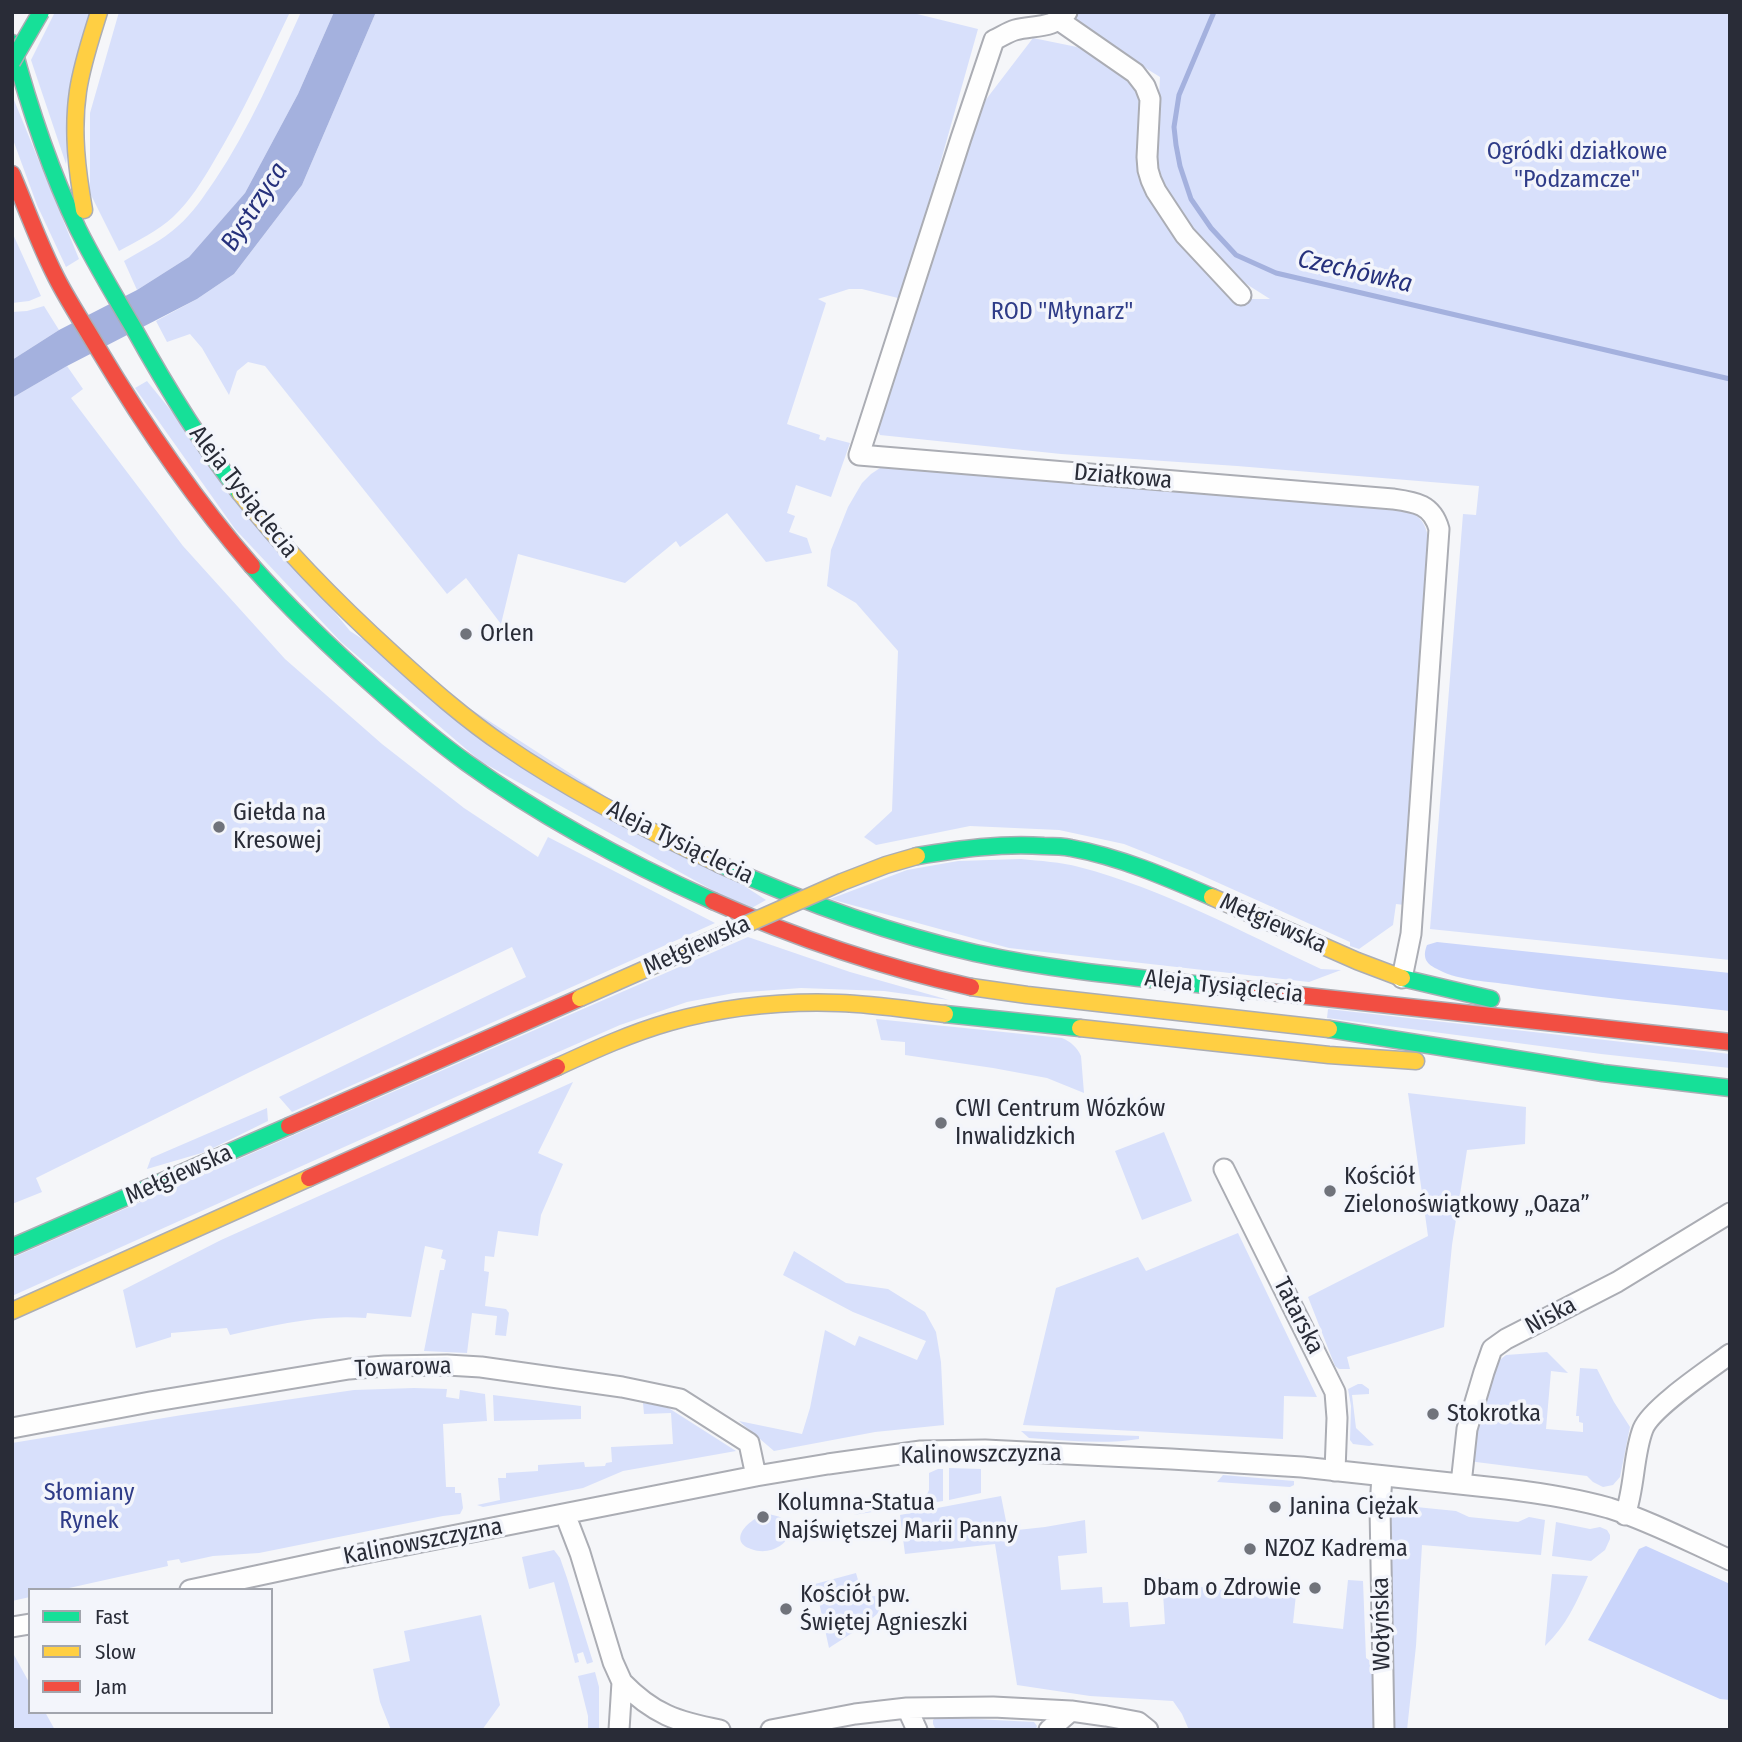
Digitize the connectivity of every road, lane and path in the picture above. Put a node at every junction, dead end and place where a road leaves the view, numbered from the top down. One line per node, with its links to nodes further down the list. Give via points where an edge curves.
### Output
1 (41, 12): 5 (main road, bridge)
2 (99, 12): 7 (main road, via 78,90 75,124 75,159)
3 (1064, 16): 8 (street, via 1145,86 1150,99 1148,170 1156,191 1185,235); 9 (street, Działkowa, via 994,40 859,455 1393,499 1420,504 1430,512 1439,529 1411,933)
4 (12, 43): 7 (main road, Aleja Tysiąclecia, via 47,154)
5 (12, 62)
6 (12, 174): 12 (main road, Aleja Tysiąclecia, via 54,274 120,385 227,537 296,614 384,696 467,763 563,824 691,891 770,926 927,977 1027,995 1330,1029)
7 (90, 253): 10 (main road, Aleja Tysiąclecia, via 188,422 292,556 432,690 502,744 680,846 851,916 1020,962)
8 (1241, 295)
9 (1402, 978): 10 (main road, Mełgiewska); 16 (main road, Mełgiewska, bridge, via 1156,873 1069,847 999,845 917,856 842,882)
10 (1632, 1032): 11 (main road, Aleja Tysiąclecia)
11 (1730, 1042)
12 (1603, 1073): 13 (main road, Aleja Tysiąclecia); 17 (main road, via 1329,1055 841,1003 732,1008 646,1030 561,1065)
13 (1730, 1088)
14 (1224, 1169): 20 (street, Tatarska, via 1331,1382 1337,1403)
15 (1730, 1213): 23 (street, Niska, via 1617,1282 1492,1349 1466,1429)
16 (12, 1247)
17 (12, 1311)
18 (1730, 1354): 25 (street, via 1646,1422)
19 (12, 1427): 21 (street, Towarowa, via 349,1369 481,1367 680,1399 749,1443)
20 (1335, 1471): 21 (street, Kalinowszczyzna, via 945,1450); 22 (street, Kalinowszczyzna)
21 (757, 1476): 24 (street, Kalinowszczyzna)
22 (1382, 1476): 23 (street, Kalinowszczyzna); 37 (street, Wołyńska)
23 (1461, 1484): 25 (street, Kalinowszczyzna, via 1537,1493)
24 (565, 1514): 27 (street, Kalinowszczyzna); 28 (street)
25 (1625, 1515): 26 (street, Kalinowszczyzna)
26 (1730, 1560)
27 (200, 1588)
28 (622, 1682): 31 (street); 32 (street, via 656,1711)
29 (907, 1708): 30 (street); 33 (street); 34 (street)
30 (1071, 1711): 35 (street); 36 (street, via 1138,1722)
31 (619, 1730)
32 (720, 1730)
33 (771, 1730)
34 (917, 1730)
35 (1049, 1730)
36 (1149, 1730)
37 (1384, 1730)

